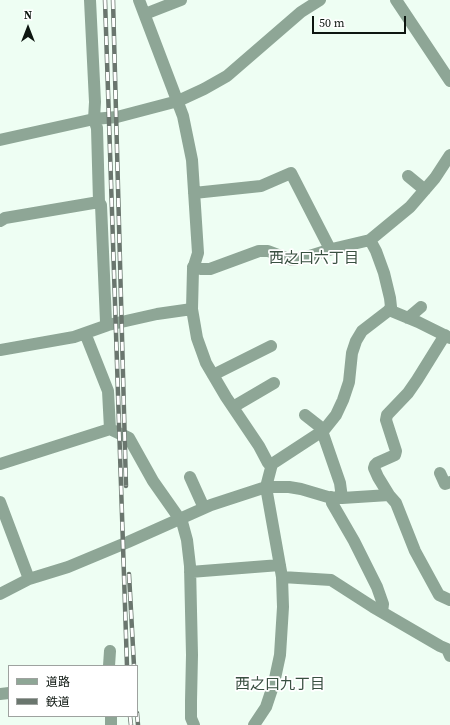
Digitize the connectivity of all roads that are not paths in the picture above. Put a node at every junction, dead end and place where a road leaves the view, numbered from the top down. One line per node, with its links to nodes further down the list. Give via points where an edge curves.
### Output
1 (90, 0): 10 (street)
2 (139, 0): 6 (street)
3 (181, 0): 6 (street)
4 (320, 0): 9 (street, via 301,12 227,76)
5 (396, 0): 7 (street)
6 (145, 14): 9 (street)
7 (446, 65): 8 (street)
8 (450, 81)
9 (178, 101): 10 (street, via 117,117); 15 (street, via 192,160)
10 (94, 119): 11 (street); 16 (street, via 97,128)
11 (0, 140)
12 (450, 155): 14 (street)
13 (408, 176): 14 (street)
14 (425, 190): 18 (street, via 410,207)
15 (194, 193): 19 (street, via 261,186 291,173); 20 (street, via 198,253)
16 (99, 202): 17 (street, via 5,218); 25 (street)
17 (0, 221)
18 (370, 240): 19 (street); 23 (street, via 384,274 390,298)
19 (330, 249): 20 (street, via 292,260 259,251 210,269)
20 (194, 267): 22 (street)
21 (421, 307): 24 (street)
22 (192, 309): 25 (street); 30 (street, via 196,338)
23 (389, 310): 24 (street); 35 (street, via 362,331 356,340 349,382 343,400 336,415)
24 (408, 318): 27 (street)
25 (108, 325): 26 (street)
26 (85, 333): 29 (street); 34 (street, via 108,390)
27 (447, 336): 42 (street, via 386,420 395,455 377,463 374,468)
28 (270, 346): 30 (street)
29 (0, 350)
30 (213, 375): 32 (street)
31 (274, 384): 32 (street)
32 (233, 407): 37 (street, via 268,462)
33 (305, 415): 35 (street)
34 (110, 429): 36 (street); 46 (street, via 128,438 153,481)
35 (322, 431): 37 (street); 43 (street, via 340,483)
36 (0, 464)
37 (272, 464): 41 (street)
38 (440, 473): 40 (street, via 445,484)
39 (190, 478): 45 (street)
40 (450, 482)
41 (266, 487): 43 (street, via 289,487); 45 (street); 47 (street)
42 (389, 495): 43 (street); 51 (street, via 396,503 415,551 439,595)
43 (336, 498): 52 (street, via 332,503 377,587)
44 (0, 502): 49 (street)
45 (204, 508): 46 (street)
46 (180, 518): 48 (street, via 187,540); 49 (street, via 68,567)
47 (281, 571): 48 (street); 52 (street, via 331,580); 57 (street, via 283,607 280,655 266,707)
48 (190, 572): 56 (street, via 190,701)
49 (29, 579): 50 (street)
50 (0, 594)
51 (450, 600)
52 (382, 612): 53 (street, via 440,646)
53 (449, 648)
54 (110, 651): 55 (street)
55 (109, 665)
56 (194, 725)
57 (254, 725)

